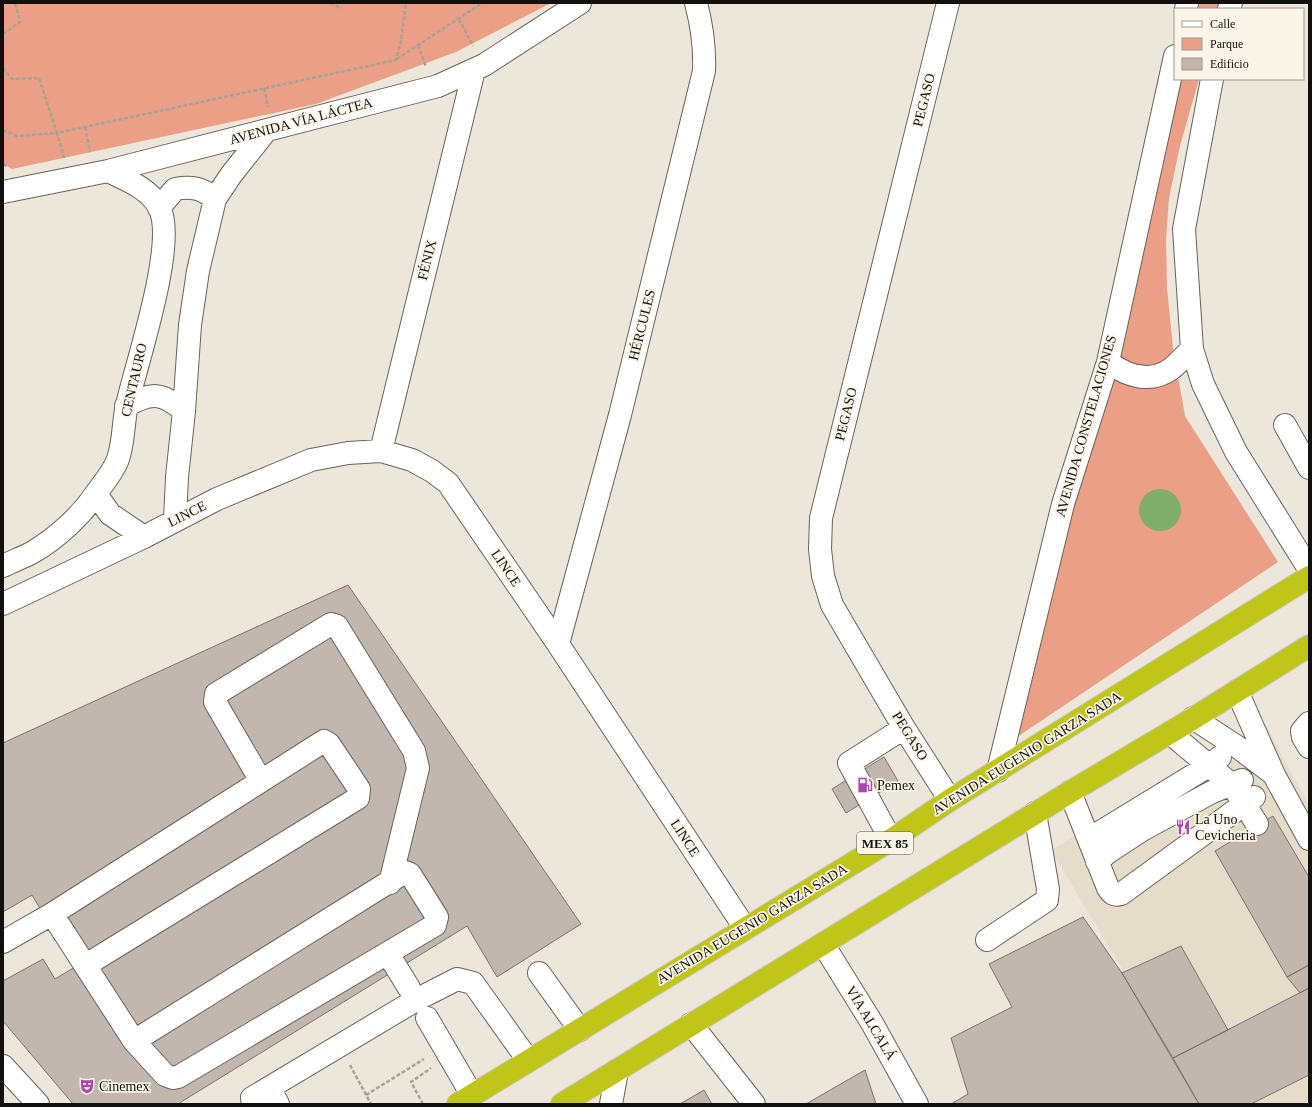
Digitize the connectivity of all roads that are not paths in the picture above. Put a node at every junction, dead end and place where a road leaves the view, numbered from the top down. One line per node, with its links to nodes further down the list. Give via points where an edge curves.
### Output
1 (580, 3): 5 (street, AVENIDA VÍA LÁCTEA)
2 (696, 3): 26 (street, HÉRCULES, via 705,55 704,71 620,415)
3 (948, 3): 31 (street, PEGASO, via 821,518 820,549 823,576 832,605)
4 (1174, 61): 13 (street, AVENIDA CONSTELACIONES)
5 (479, 68): 7 (street, AVENIDA VÍA LÁCTEA, via 438,86); 17 (street, FÉNIX)
6 (1212, 80): 12 (street, via 1184,229)
7 (265, 132): 8 (street, AVENIDA VÍA LÁCTEA); 10 (street)
8 (108, 171): 9 (street, AVENIDA VÍA LÁCTEA); 11 (street, CENTAURO, via 136,185 152,198)
9 (3, 192)
10 (215, 199): 11 (street, via 206,191 185,187 175,189); 15 (street, via 193,298)
11 (159, 208): 14 (street, CENTAURO, via 163,223 162,262)
12 (1192, 349): 13 (street, via 1171,369 1152,378 1128,375); 23 (street, via 1203,384 1236,452)
13 (1108, 362): 34 (street, AVENIDA CONSTELACIONES, via 1063,504)
14 (126, 406): 15 (street, via 141,398 163,396); 19 (street, CENTAURO, via 118,459)
15 (184, 410): 20 (street)
16 (1285, 425): 18 (street)
17 (380, 450): 20 (street, LINCE, via 311,460 217,498); 26 (street, LINCE, via 412,460 448,483)
18 (1309, 468)
19 (96, 494): 21 (street, via 110,514); 22 (street, CENTAURO, via 55,536 33,552)
20 (175, 520): 21 (street, LINCE)
21 (144, 537): 25 (street, LINCE)
22 (3, 566)
23 (1309, 569)
24 (1309, 577): 34 (highway, AVENIDA EUGENIO GARZA SADA / MEX 85)
25 (3, 604)
26 (558, 644): 48 (street, LINCE)
27 (1308, 648): 28 (highway)
28 (1237, 691): 30 (highway); 35 (street)
29 (1309, 723): 32 (street, via 1302,730)
30 (1181, 726): 33 (street); 35 (street, via 1239,748); 37 (highway)
31 (904, 728): 39 (street, PEGASO); 43 (street, via 848,763)
32 (1309, 747)
33 (1215, 761): 38 (street); 42 (street)
34 (998, 772): 39 (highway, AVENIDA EUGENIO GARZA SADA / MEX 85)
35 (1274, 775): 44 (street)
36 (262, 781): 46 (street, via 215,702 216,694 331,624 337,626 414,751 418,762); 47 (street); 53 (street, via 326,741 359,789 360,795)
37 (1070, 792): 40 (highway); 42 (street)
38 (1243, 792): 41 (street); 45 (street, via 1212,792 1142,830); 45 (street, via 1120,894 1112,894)
39 (950, 800): 43 (highway, AVENIDA EUGENIO GARZA SADA / MEX 85)
40 (1035, 814): 49 (street, via 1048,889 1047,900); 51 (highway)
41 (1261, 821)
42 (1089, 839): 45 (street)
43 (891, 840): 48 (highway, AVENIDA EUGENIO GARZA SADA / MEX 85)
44 (1309, 840)
45 (1097, 862)
46 (390, 882): 59 (street); 59 (street, via 405,872 408,873 437,917 435,925 178,1077 165,1075)
47 (52, 914): 50 (street); 53 (street)
48 (745, 928): 58 (highway, AVENIDA EUGENIO GARZA SADA / MEX 85)
49 (987, 940)
50 (3, 942)
51 (823, 944): 57 (highway); 70 (street, VÍA ALCALÁ)
52 (390, 957): 55 (street)
53 (86, 965): 59 (street)
54 (540, 973): 58 (street)
55 (409, 988)
56 (427, 1018): 64 (street)
57 (691, 1024): 62 (highway); 69 (street)
58 (580, 1030): 60 (highway, AVENIDA EUGENIO GARZA SADA / MEX 85)
59 (134, 1041)
60 (528, 1060): 63 (street, via 473,983 463,979 453,980 340,1046); 64 (highway, AVENIDA EUGENIO GARZA SADA / MEX 85)
61 (3, 1066): 65 (street)
62 (617, 1071): 67 (highway); 68 (street)
63 (274, 1096): 66 (street, via 252,1098)
64 (465, 1100)
65 (38, 1104)
66 (253, 1104)
67 (562, 1104)
68 (611, 1104)
69 (754, 1104)
70 (918, 1104)

